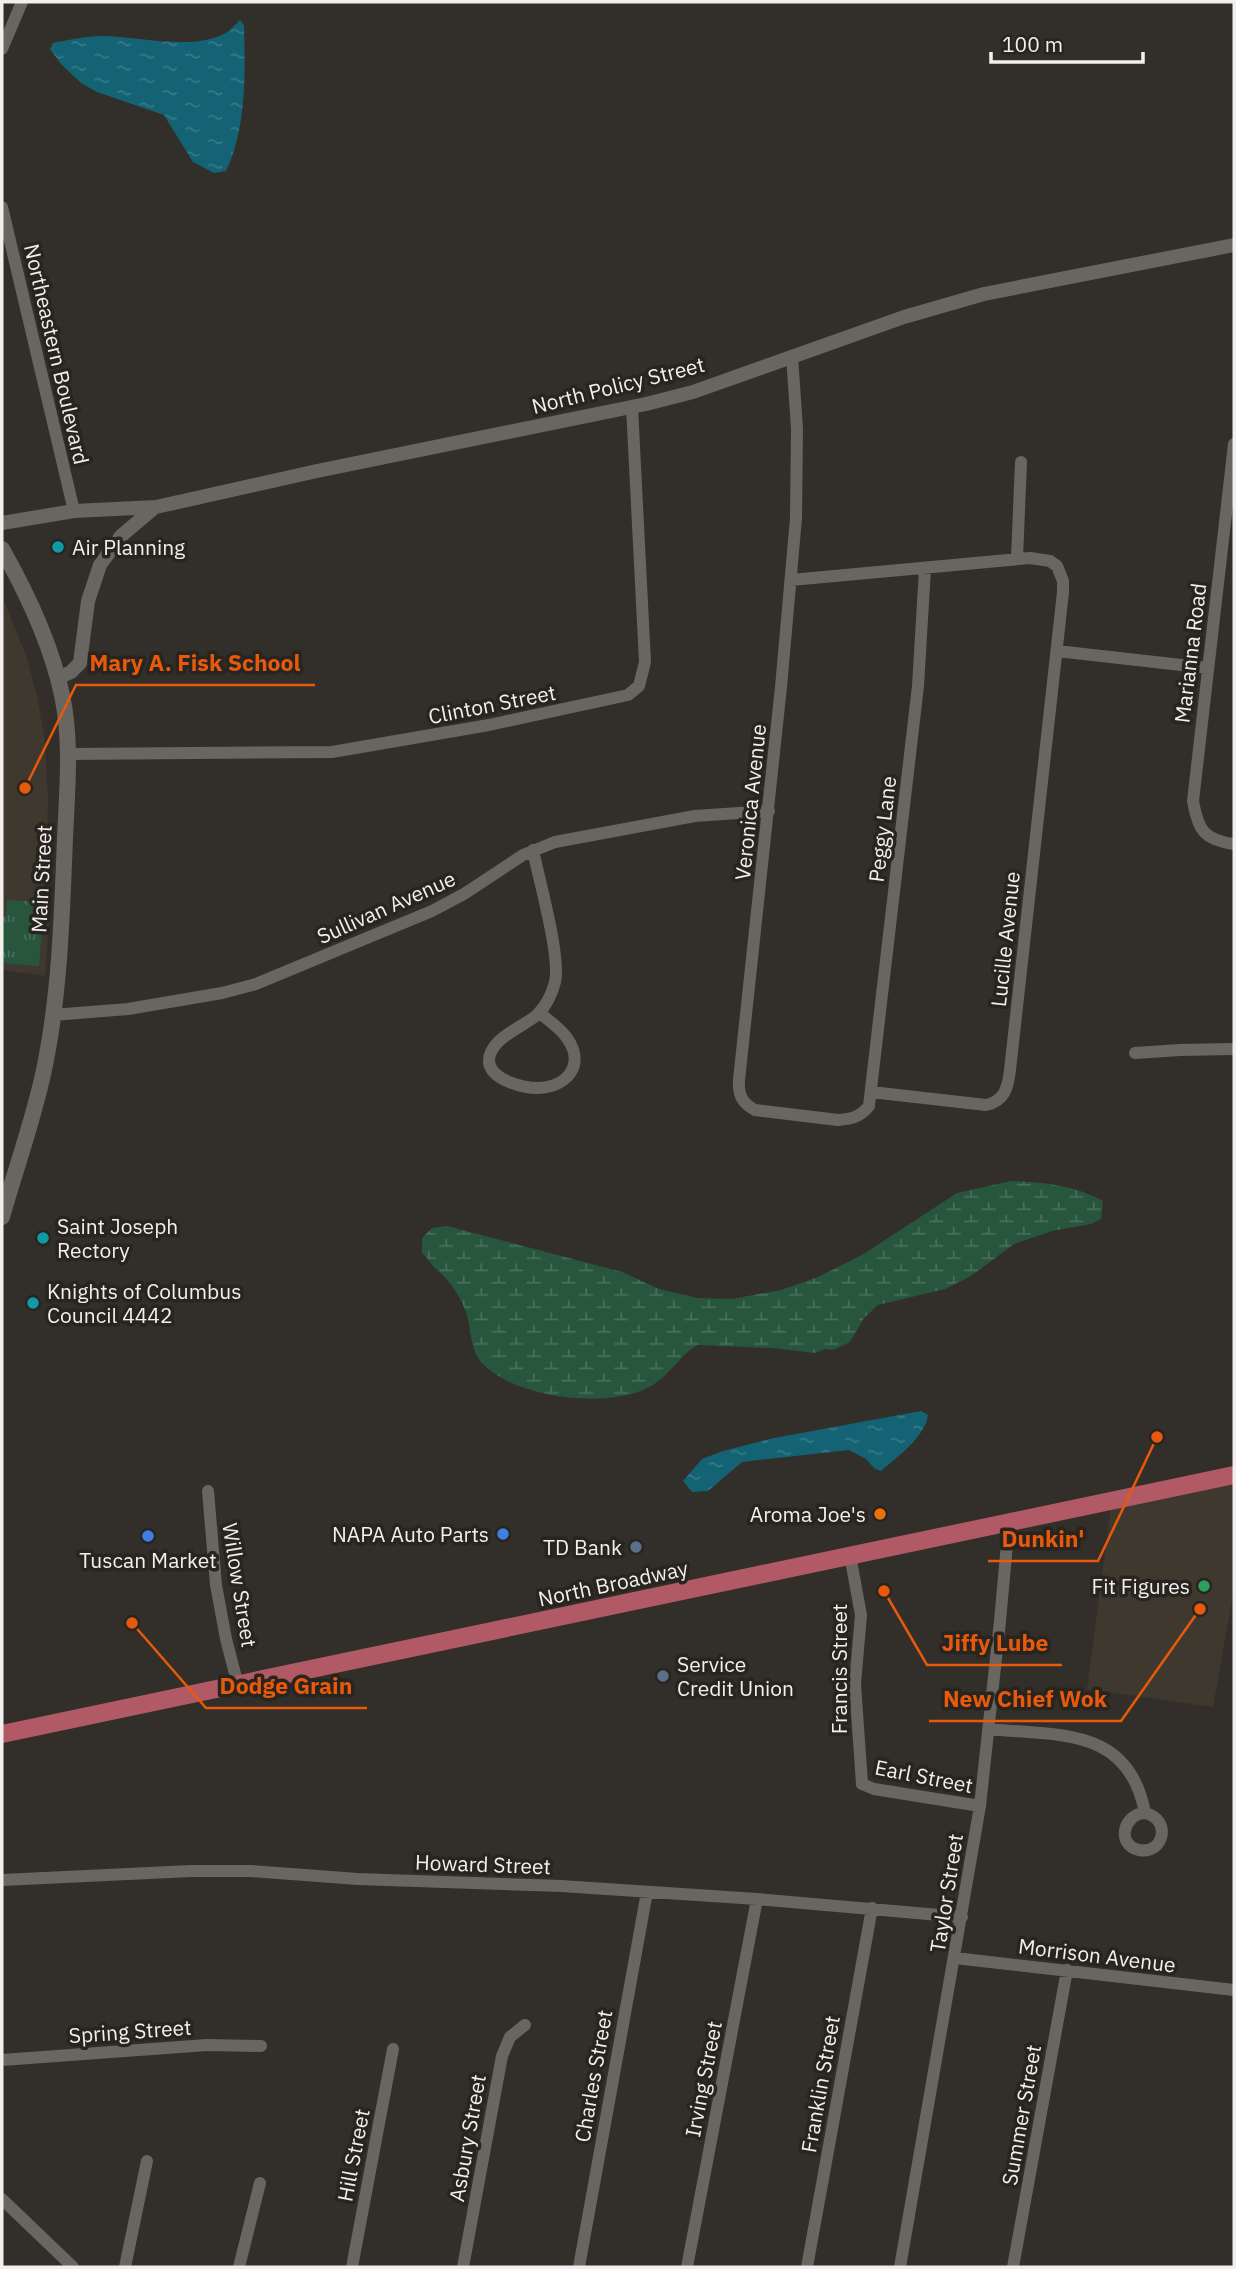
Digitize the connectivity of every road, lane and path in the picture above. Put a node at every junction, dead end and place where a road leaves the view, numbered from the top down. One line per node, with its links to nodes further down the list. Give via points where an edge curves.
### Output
1 (22, 2): 2 (street)
2 (2, 49)
3 (2, 207): 10 (street, Northeastern Boulevard)
4 (1234, 245): 5 (street, North Policy Street, via 984,294)
5 (792, 356): 6 (street, North Policy Street, via 692,392); 15 (street, Veronica Avenue, via 798,490)
6 (632, 407): 9 (street, North Policy Street); 19 (street, Clinton Street, via 645,662 639,686 628,695 513,721 332,752)
7 (1234, 444): 17 (street, Marianna Road)
8 (1021, 462): 13 (street)
9 (156, 507): 10 (street, North Policy Street); 18 (street, via 121,536 100,565 88,601 80,663)
10 (74, 510): 11 (street, North Policy Street)
11 (2, 523)
12 (2, 549): 18 (main road, Main Street, via 34,612)
13 (1017, 558): 14 (street, Lucille Avenue); 16 (street, Lucille Avenue, via 1051,561 1061,573)
14 (925, 569): 15 (street, Lucille Avenue); 27 (street, Peggy Lane, via 918,686)
15 (791, 580): 20 (street, Veronica Avenue)
16 (1057, 651): 17 (street); 27 (street, Lucille Avenue, via 1005,1093 986,1105)
17 (1208, 668): 21 (street, Marianna Road, via 1195,813 1206,834)
18 (58, 678): 19 (main road, Main Street)
19 (68, 754): 24 (main road, Main Street)
20 (769, 811): 22 (street, Sullivan Avenue, via 695,816); 27 (street, Veronica Avenue, via 738,1093 744,1104 755,1110 838,1120 861,1115 869,1106)
21 (1234, 844)
22 (533, 850): 23 (street, via 557,967 552,991); 24 (street, Sullivan Avenue, via 432,911 256,984 128,1009)
23 (540, 1013): 23 (street, via 493,1049 489,1060 500,1077 533,1088 561,1083 572,1072 572,1047)
24 (53, 1014): 28 (main road, Main Street, via 41,1083)
25 (1234, 1049): 26 (street)
26 (1135, 1054)
27 (871, 1092)
28 (7, 1179): 29 (main road, Main Street)
29 (2, 1217)
30 (1234, 1475): 32 (main road, North Broadway)
31 (208, 1491): 34 (street, Willow Street, via 216,1585)
32 (1009, 1522): 33 (main road, North Broadway); 35 (street, Taylor Street)
33 (850, 1555): 34 (main road, North Broadway); 37 (street, Francis Street, via 861,1615 855,1684)
34 (238, 1685): 36 (main road, North Broadway)
35 (988, 1729): 38 (street, Taylor Street); 39 (street, via 1101,1745 1117,1756 1133,1777)
36 (2, 1734)
37 (862, 1784): 38 (street, Earl Street)
38 (980, 1806): 44 (street, Taylor Street)
39 (1144, 1813)
40 (2, 1880): 41 (street, Howard Street, via 227,1870)
41 (646, 1892): 42 (street, Howard Street); 60 (street, Charles Street)
42 (757, 1899): 43 (street, Howard Street); 61 (street, Irving Street)
43 (872, 1908): 44 (street, Howard Street); 62 (street, Franklin Street)
44 (962, 1917): 45 (street, Taylor Street)
45 (955, 1958): 46 (street, Morrison Avenue); 63 (street, Taylor Street)
46 (1067, 1970): 47 (street, Morrison Avenue); 64 (street, Summer Street)
47 (1234, 1990)
48 (525, 2025): 59 (street, Asbury Street, via 510,2037 502,2056)
49 (261, 2046): 51 (street, Spring Street, via 207,2045)
50 (393, 2049): 58 (street, Hill Street)
51 (2, 2060)
52 (147, 2161): 56 (street)
53 (260, 2183): 57 (street)
54 (2, 2199): 55 (street)
55 (73, 2267)
56 (124, 2267)
57 (239, 2267)
58 (352, 2267)
59 (463, 2267)
60 (579, 2267)
61 (687, 2267)
62 (807, 2267)
63 (900, 2267)
64 (1013, 2267)

